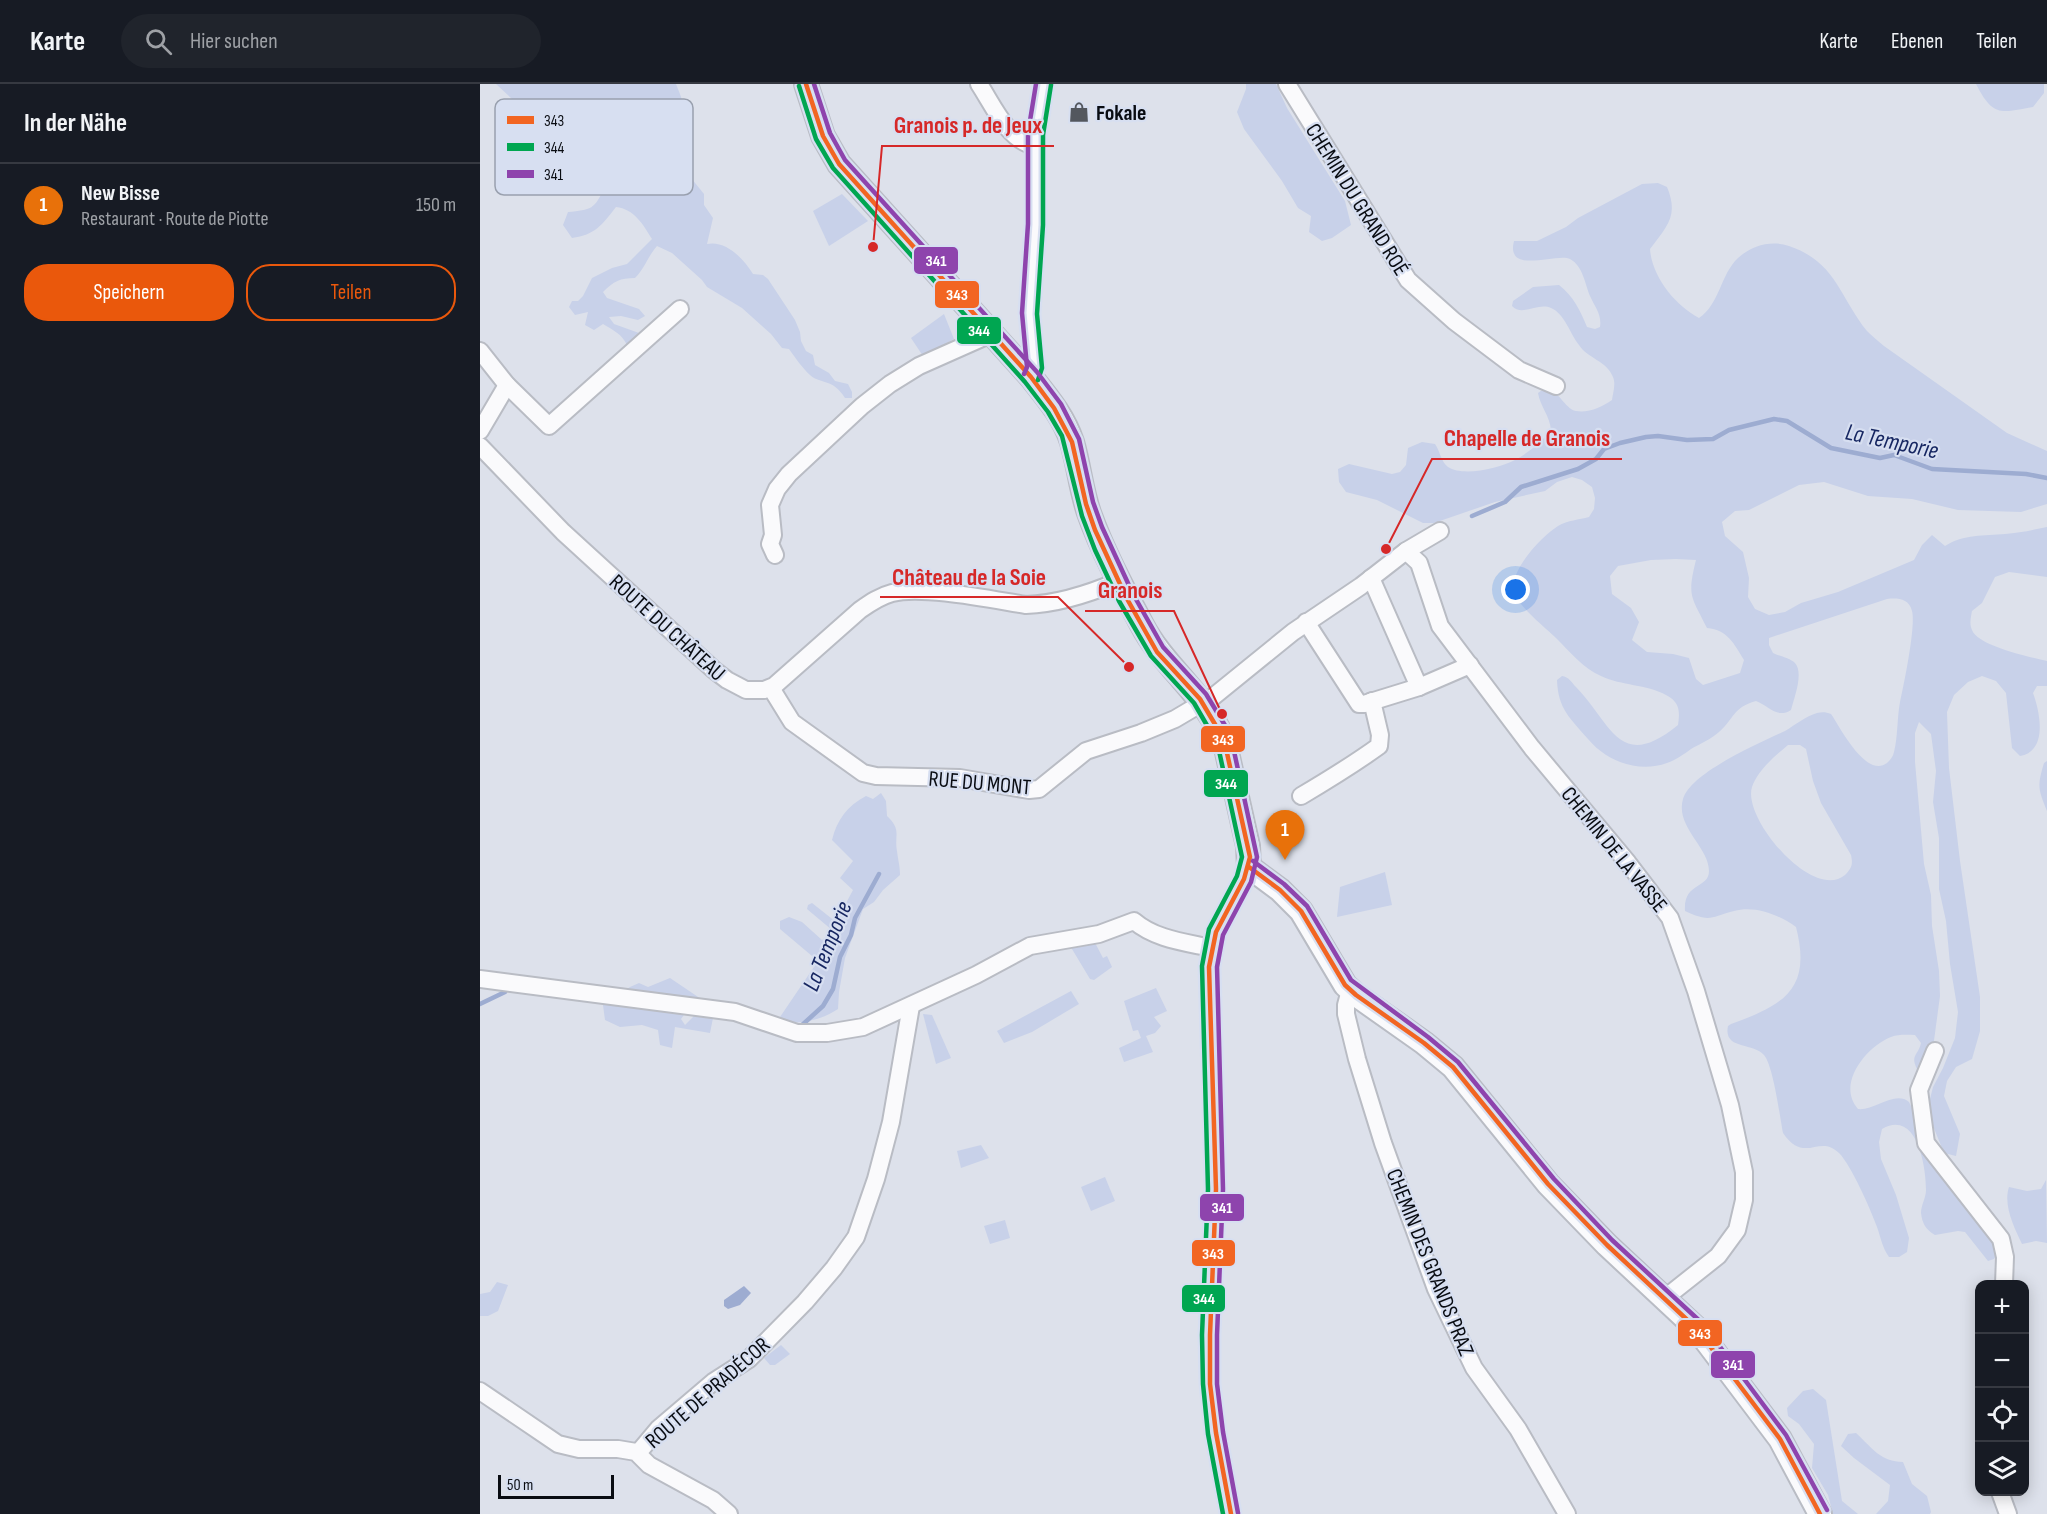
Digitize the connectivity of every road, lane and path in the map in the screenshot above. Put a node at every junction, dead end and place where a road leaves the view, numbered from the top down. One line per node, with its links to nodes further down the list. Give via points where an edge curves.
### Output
1 (806, 84): 7 (street, via 823,136 839,164)
2 (979, 84): 5 (street, via 1011,131)
3 (1044, 84): 5 (street)
4 (1287, 84): 11 (street, CHEMIN DU GRAND ROÉ, via 1408,280 1519,370)
5 (1035, 146): 9 (street, via 1036,224 1029,314 1035,369)
6 (680, 309): 10 (street, via 549,426)
7 (991, 334): 9 (street); 16 (street, via 919,366 890,384 789,474 770,505 770,544)
8 (480, 351): 10 (street)
9 (1031, 377): 18 (street, via 1066,429 1089,512)
10 (507, 385): 12 (street)
11 (1556, 386)
12 (480, 431)
13 (480, 446): 22 (street, ROUTE DU CHÂTEAU, via 563,532 714,670 746,690)
14 (1440, 531): 15 (street, RUE DU MONT)
15 (1406, 552): 17 (street, RUE DU MONT); 20 (street, CHEMIN DE LA VASSE, via 1419,563 1440,626)
16 (775, 555)
17 (1371, 578): 19 (street, RUE DU MONT); 21 (street)
18 (1119, 580): 22 (street, via 1038,604 915,591 891,593 860,610); 24 (street, via 1155,648)
19 (1306, 622): 23 (street, via 1355,701); 24 (street, RUE DU MONT)
20 (1470, 665): 21 (street); 33 (street, CHEMIN DE LA VASSE, via 1670,918 1696,991 1730,1105 1744,1172 1744,1200 1737,1230 1718,1256)
21 (1419, 687): 23 (street)
22 (771, 688): 24 (street, RUE DU MONT, via 792,722 863,774 960,778 1029,790 1039,789 1086,750 1141,733)
23 (1372, 701): 25 (street, via 1379,746)
24 (1203, 704): 26 (street, via 1225,744 1248,846)
25 (1301, 796)
26 (1249, 867): 27 (street, via 1215,932); 29 (street, via 1301,911)
27 (1211, 948): 30 (street, via 1158,935 1134,921 1099,934 1030,946); 38 (street, via 1216,1193 1210,1383)
28 (480, 979): 30 (street, via 735,1012 797,1033 863,1027)
29 (1350, 990): 33 (street, via 1453,1067 1548,1184); 39 (street, CHEMIN DES GRANDS PRAZ, via 1346,1014 1357,1059 1383,1143 1438,1292 1474,1368 1518,1429)
30 (911, 1006): 35 (street, ROUTE DE PRADÉCOR, via 891,1122 856,1237 805,1302 750,1359 704,1389 659,1428)
31 (1935, 1052): 32 (street, via 1919,1090 1926,1143 2001,1239)
32 (2004, 1280)
33 (1665, 1298): 40 (street, via 1697,1329 1780,1439)
34 (480, 1391): 35 (street, via 558,1444)
35 (638, 1453): 37 (street, via 649,1465 713,1500)
36 (2002, 1496): 41 (street)
37 (729, 1514)
38 (1231, 1514)
39 (1567, 1514)
40 (1820, 1514)
41 (2008, 1514)

